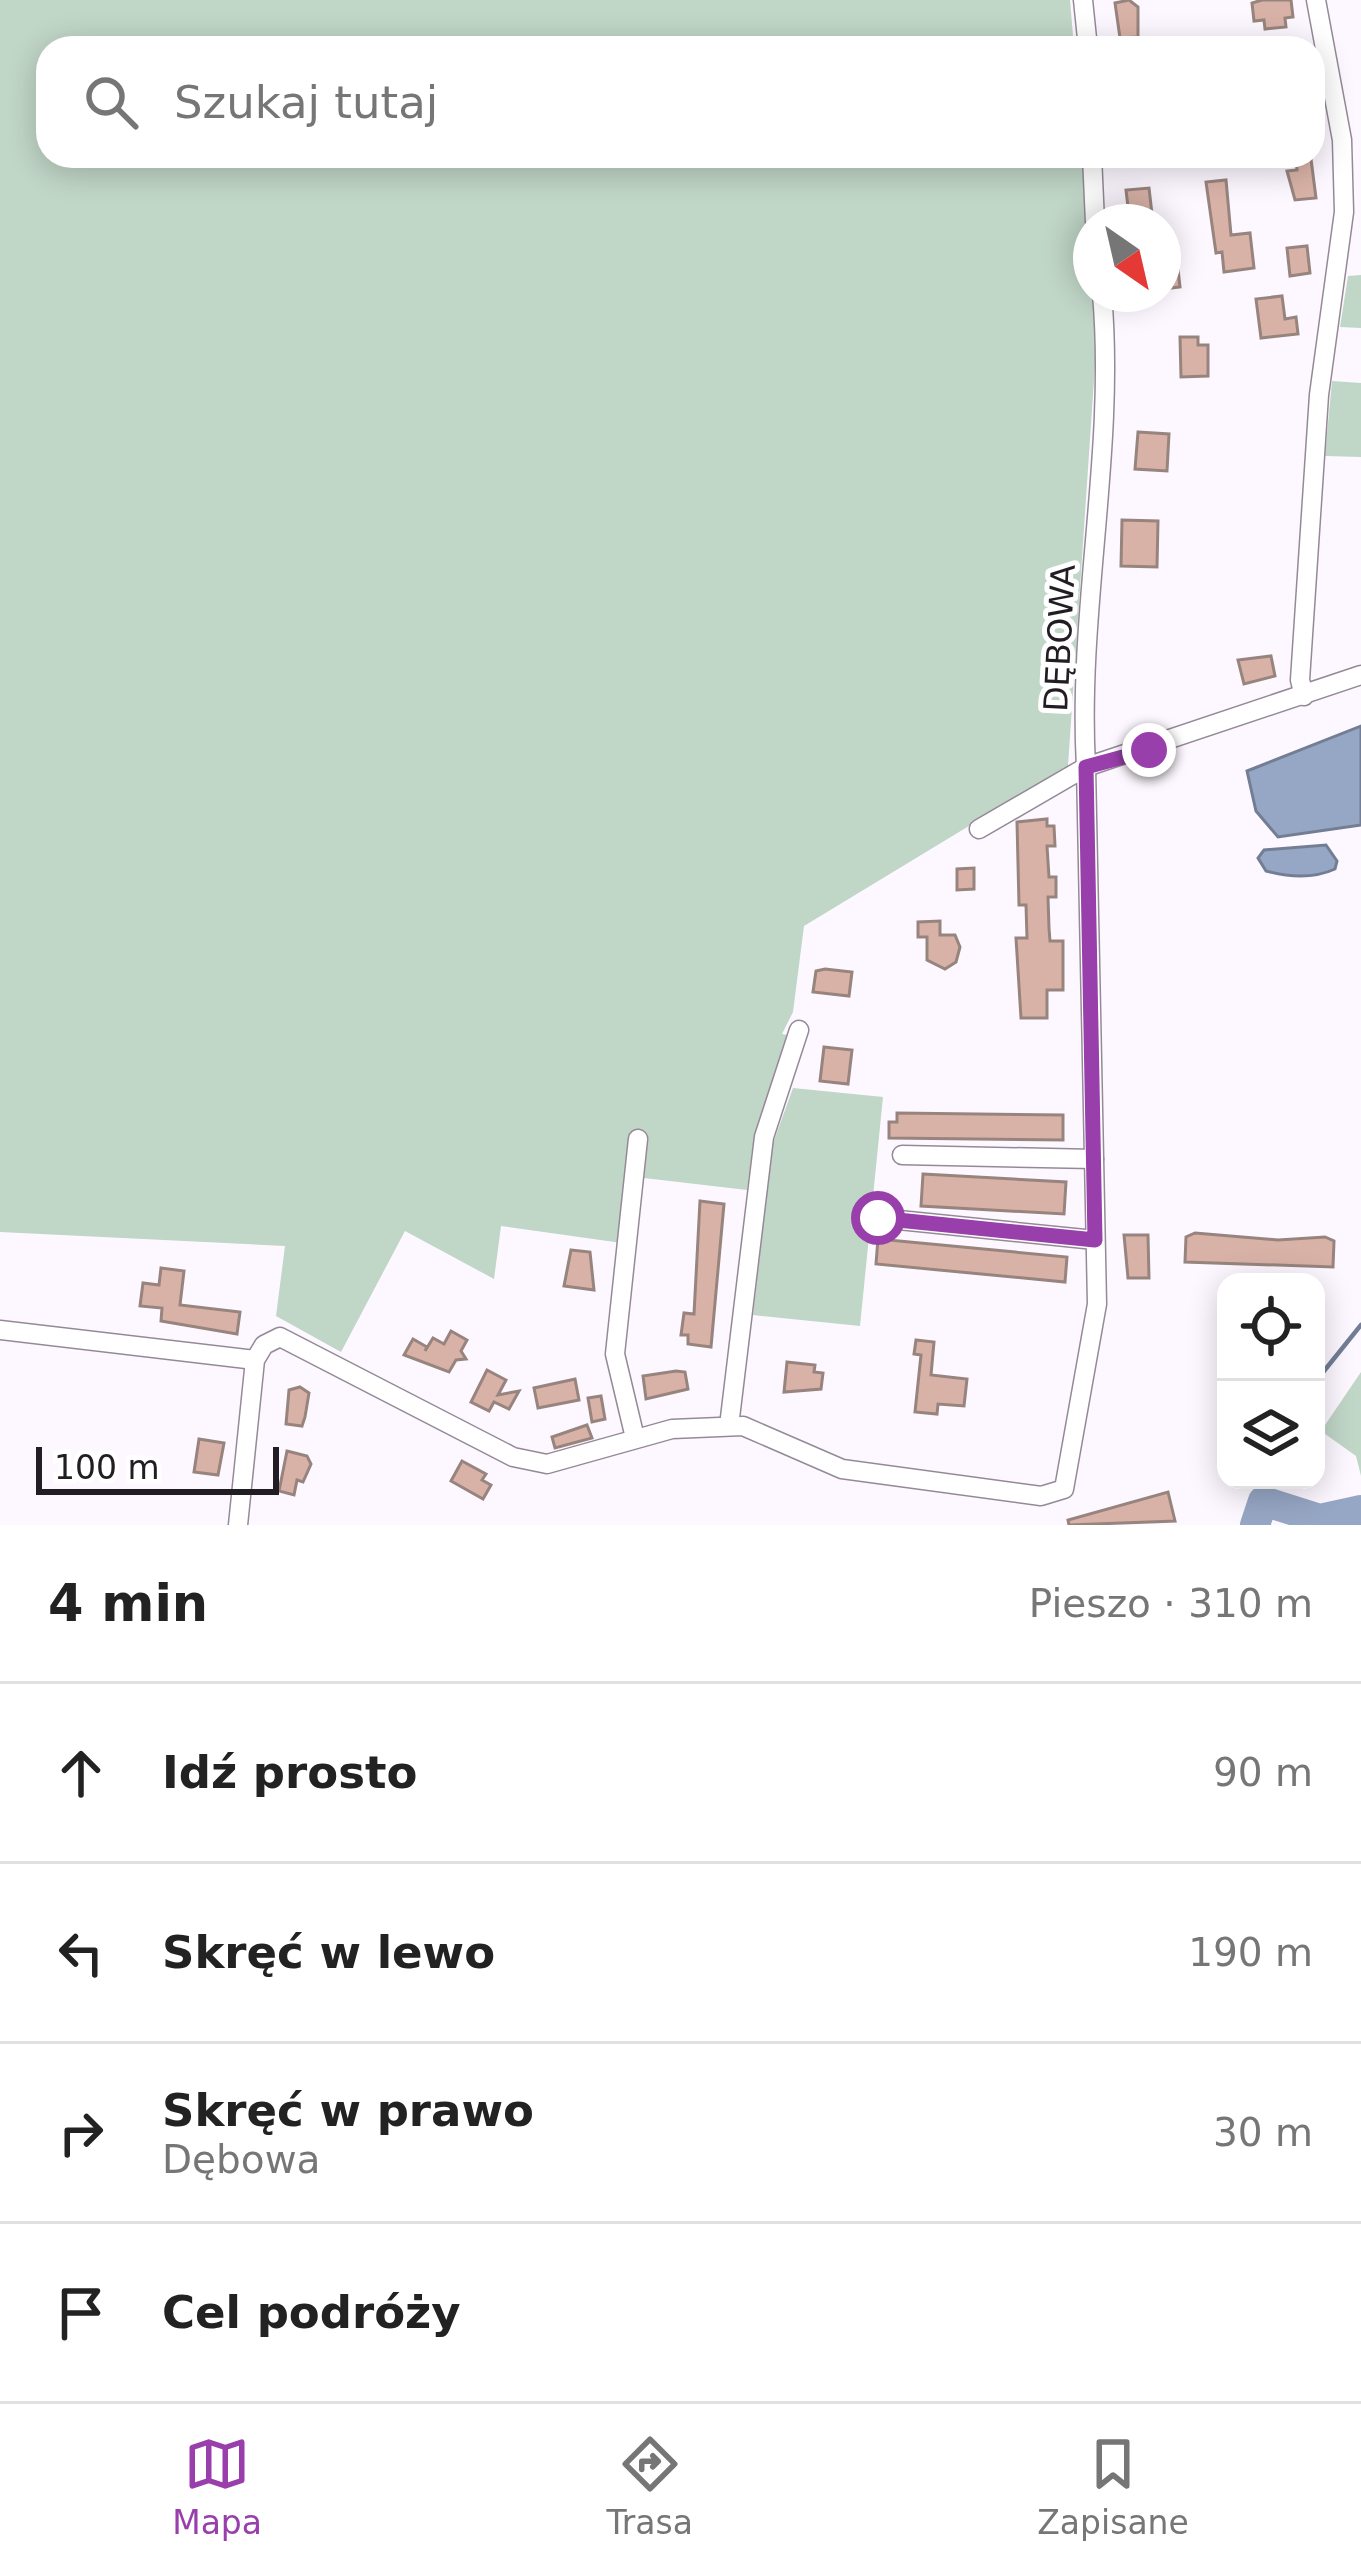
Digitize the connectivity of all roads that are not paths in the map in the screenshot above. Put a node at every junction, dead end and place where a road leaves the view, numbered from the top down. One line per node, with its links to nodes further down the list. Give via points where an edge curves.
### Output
1 (1083, 0): 3 (street)
2 (1316, 0): 4 (street)
3 (1087, 36)
4 (1323, 36)
5 (1325, 48): 10 (street, via 1343,194 1319,395)
6 (1093, 168): 7 (street)
7 (1094, 204)
8 (1102, 312): 11 (street, DĘBOWA)
9 (1361, 676): 10 (street)
10 (1304, 696): 11 (street)
11 (1086, 767): 12 (street); 16 (street, DĘBOWA)
12 (979, 829)
13 (799, 1030): 21 (street, via 764,1137)
14 (638, 1138): 22 (street, via 615,1354)
15 (902, 1155): 16 (street)
16 (1094, 1160): 18 (street, DĘBOWA)
17 (878, 1218): 18 (street)
18 (1095, 1240): 21 (street, DĘBOWA, via 1097,1304 1067,1481 1056,1495 842,1469 758,1430)
19 (0, 1330): 20 (street)
20 (255, 1360): 22 (street, via 272,1339 288,1338 514,1457 542,1464); 23 (street)
21 (729, 1426): 22 (street)
22 (635, 1438)
23 (238, 1525)

